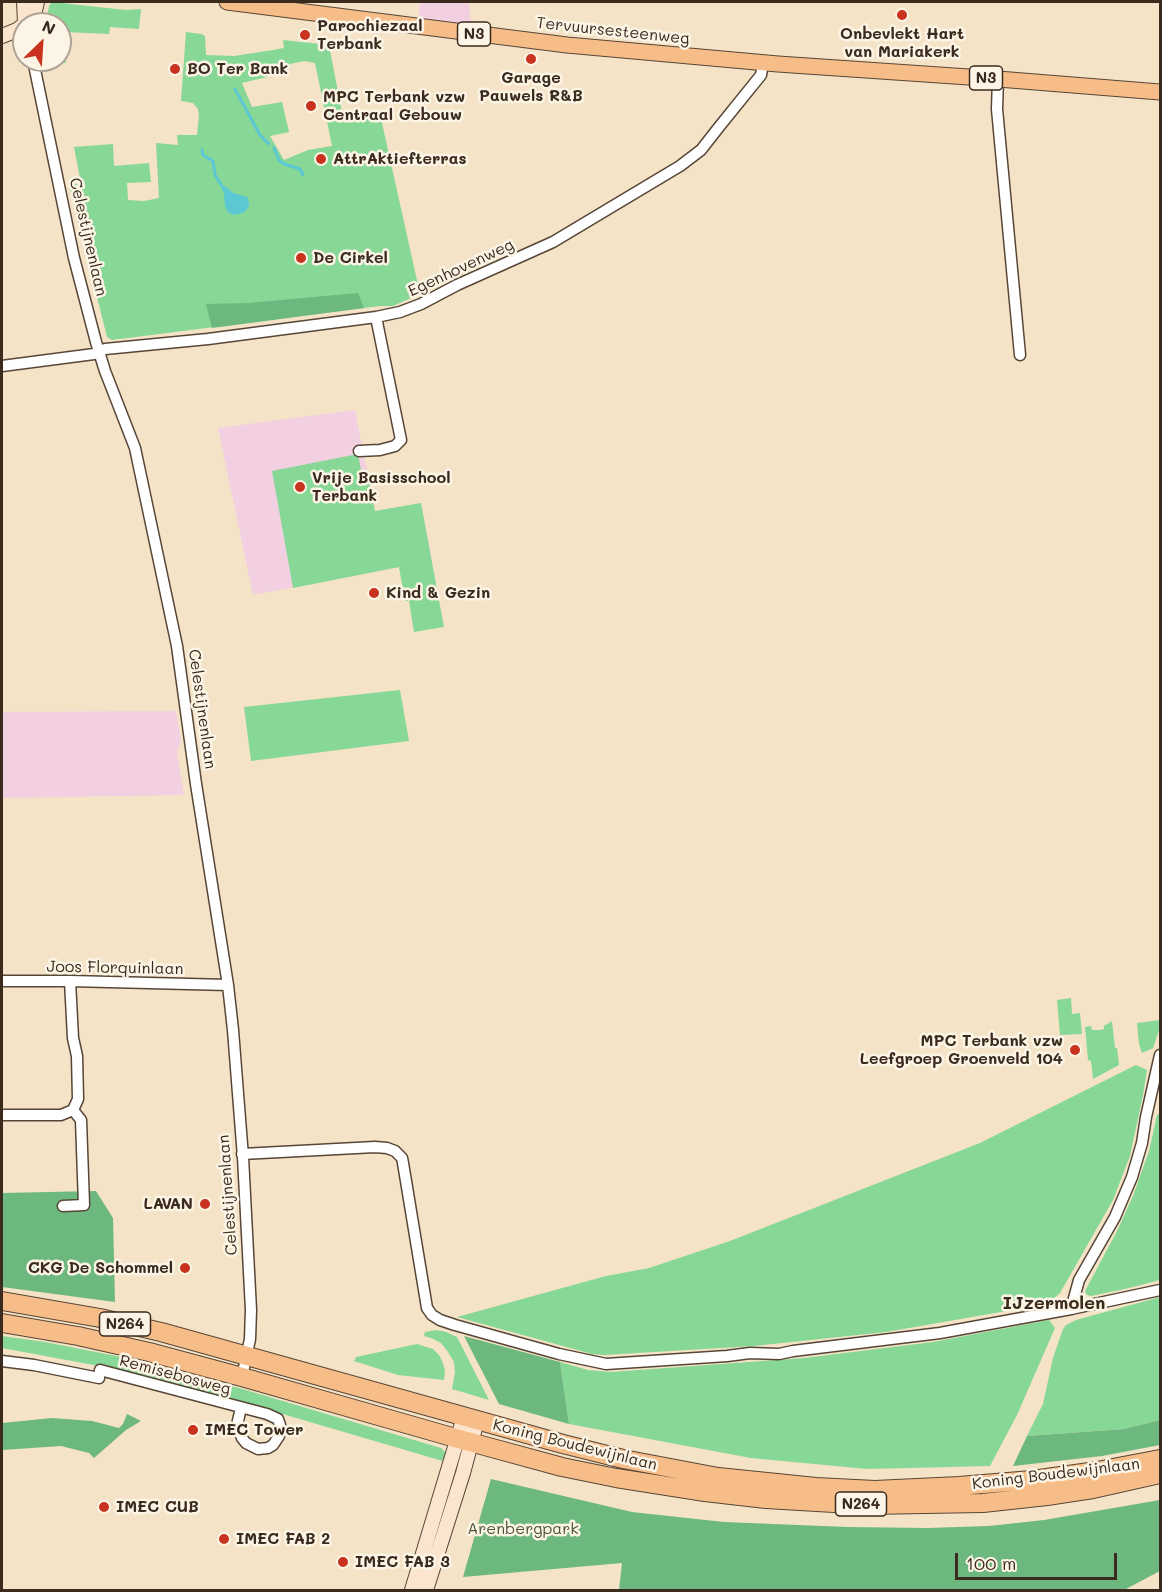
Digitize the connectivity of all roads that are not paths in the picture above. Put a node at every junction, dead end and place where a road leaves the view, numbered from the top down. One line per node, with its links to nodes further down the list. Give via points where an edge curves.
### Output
1 (227, 2): 2 (main road, Tervuursesteenweg / N3, via 567,45)
2 (764, 63): 4 (main road, Tervuursesteenweg / N3); 6 (street, Egenhovenweg, via 761,75 719,128 701,150 680,166 553,242 421,304)
3 (35, 72): 7 (street, Celestijnenlaan, via 74,258)
4 (998, 79): 5 (main road, Tervuursesteenweg / N3); 8 (street, via 1000,151)
5 (1161, 92)
6 (376, 317): 7 (street, Egenhovenweg); 10 (street, via 401,440 380,450)
7 (99, 351): 9 (street, Egenhovenweg); 13 (street, Celestijnenlaan, via 135,448 177,646)
8 (1020, 355)
9 (2, 366)
10 (359, 451)
11 (2, 981): 12 (street, Joos Florquinlaan)
12 (70, 981): 13 (street, Joos Florquinlaan); 15 (street, via 77,1056 78,1099)
13 (228, 985): 17 (street, Celestijnenlaan)
14 (1161, 1056): 21 (street, via 1132,1177 1079,1280)
15 (73, 1110): 16 (street, via 61,1115); 18 (street, via 81,1119 84,1209)
16 (2, 1115)
17 (242, 1154): 21 (street, via 375,1147 396,1151 404,1163 427,1308 432,1315 559,1354 606,1364 779,1354 940,1333); 23 (street, Celestijnenlaan, via 251,1310)
18 (63, 1206)
19 (1161, 1290): 21 (street)
20 (2, 1300): 23 (highway, Koning Boudewijnlaan / N264, via 100,1318)
21 (1071, 1310)
22 (2, 1323): 25 (highway, Koning Boudewijnlaan / N264, via 110,1343)
23 (247, 1355): 25 (street, Celestijnenlaan); 27 (highway, Koning Boudewijnlaan / N264)
24 (2, 1360): 26 (street, Remisebosweg, via 99,1378 100,1370)
25 (242, 1377): 28 (highway, Koning Boudewijnlaan / N264)
26 (242, 1408): 26 (street, Remisebosweg, via 278,1419 281,1431 273,1445 258,1449 246,1443 237,1425)
27 (471, 1419): 28 (street); 29 (highway, Koning Boudewijnlaan / N264, via 623,1459 718,1477 816,1487 875,1490 1022,1481)
28 (465, 1441): 30 (highway, Koning Boudewijnlaan / N264, via 616,1478 766,1499 858,1504 983,1503 1047,1496); 31 (street); 32 (street)
29 (1161, 1459)
30 (1161, 1474)
31 (412, 1590)
32 (426, 1590)

